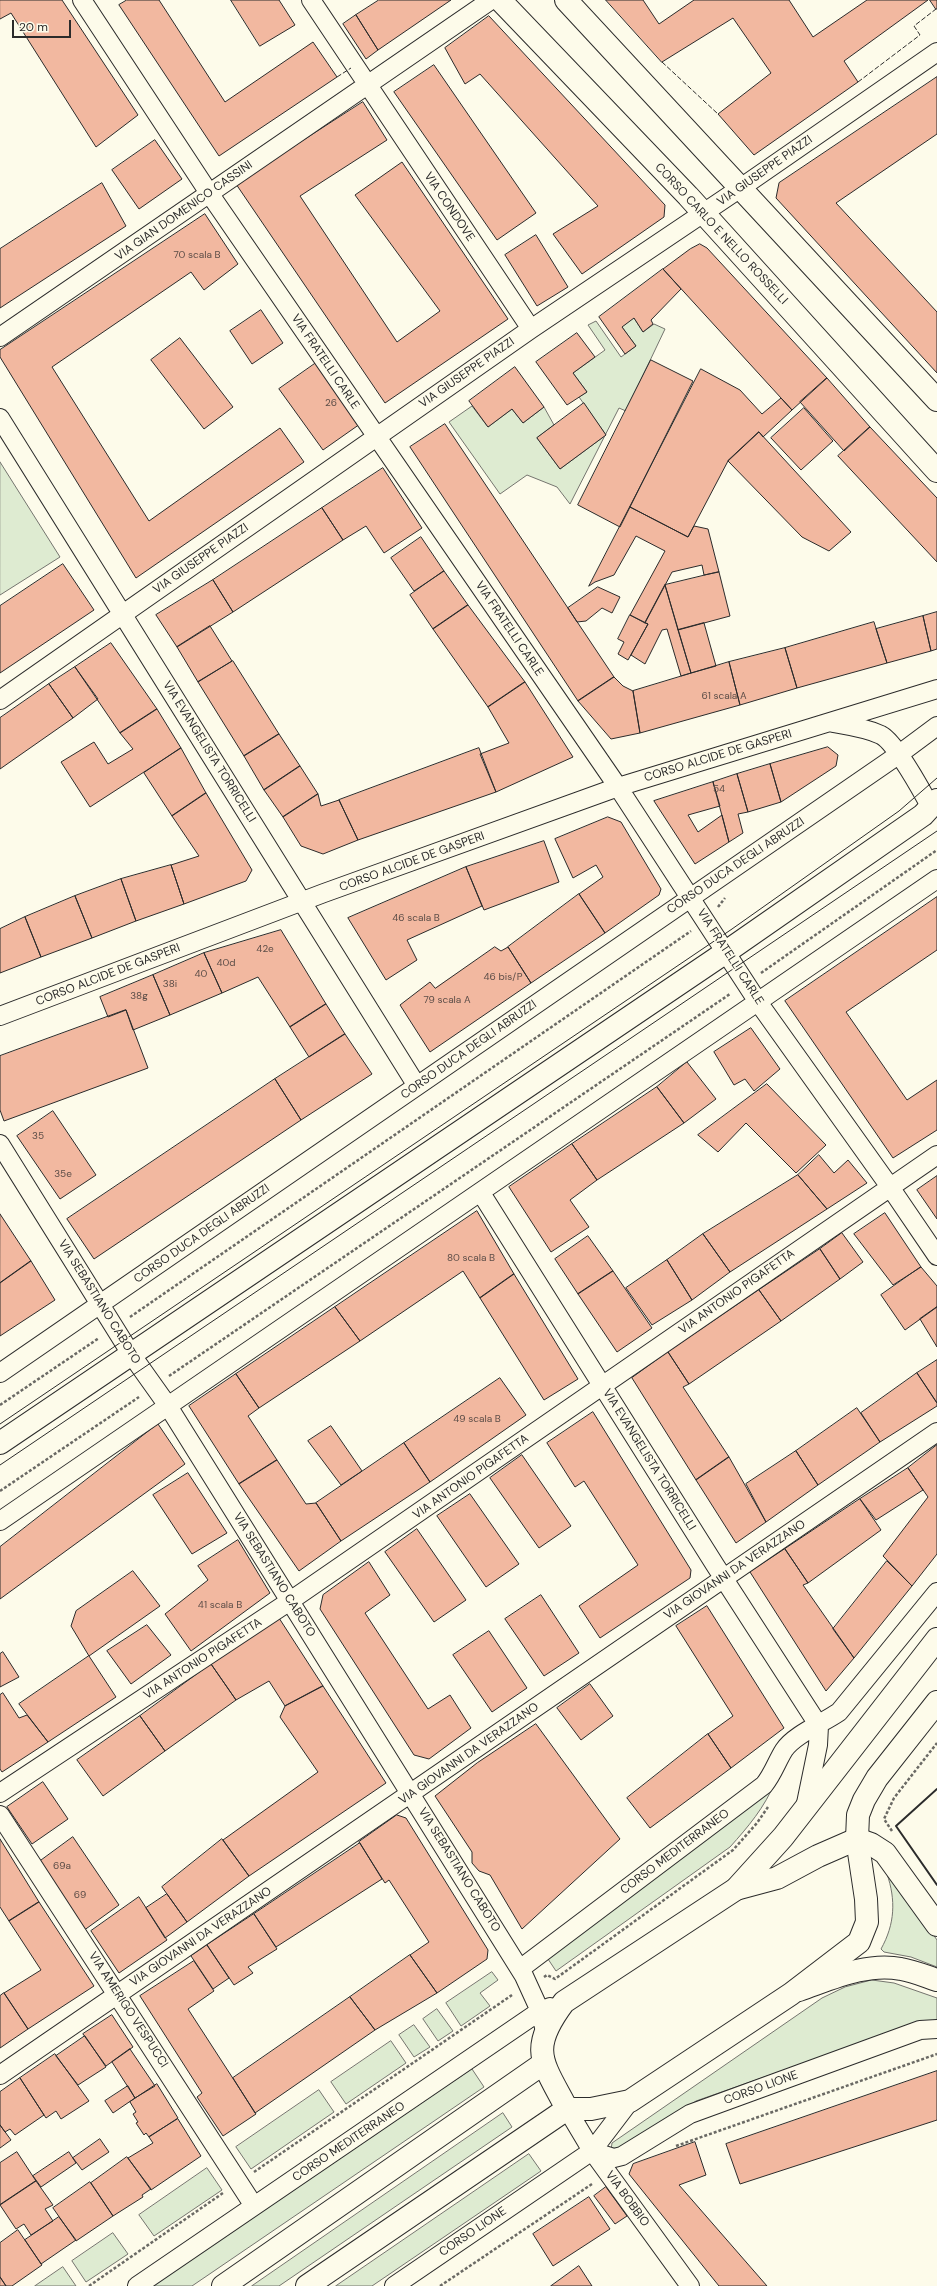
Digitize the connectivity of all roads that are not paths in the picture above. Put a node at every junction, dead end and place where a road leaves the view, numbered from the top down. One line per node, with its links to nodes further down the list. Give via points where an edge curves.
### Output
1 (82, 0): 9 (street, VIA FRATELLI CARLE)
2 (311, 0): 7 (street)
3 (491, 0): 7 (street, VIA GIAN DOMENICO CASSINI)
4 (500, 0): 10 (main road, CORSO CARLO E NELLO ROSSELLI)
5 (566, 0): 8 (main road)
6 (937, 52): 8 (street, VIA GIUSEPPE PIAZZI)
7 (368, 85): 9 (street, VIA GIAN DOMENICO CASSINI); 11 (street, VIA CONDOVE)
8 (742, 188): 10 (street, VIA GIUSEPPE PIAZZI); 13 (main road)
9 (210, 193): 12 (street, VIA GIAN DOMENICO CASSINI); 15 (street, VIA FRATELLI CARLE)
10 (703, 213): 11 (street, VIA GIUSEPPE PIAZZI); 16 (main road, CORSO CARLO E NELLO ROSSELLI)
11 (531, 329): 15 (street, VIA GIUSEPPE PIAZZI)
12 (0, 337)
13 (937, 400)
14 (0, 418): 17 (street, VIA EVANGELISTA TORRICELLI)
15 (377, 436): 17 (street, VIA GIUSEPPE PIAZZI); 23 (street, VIA FRATELLI CARLE)
16 (937, 471)
17 (122, 614): 19 (street, VIA GIUSEPPE PIAZZI); 27 (street, VIA EVANGELISTA TORRICELLI)
18 (937, 689): 20 (street, CORSO ALCIDE DE GASPERI)
19 (0, 700)
20 (829, 723): 22 (street, CORSO ALCIDE DE GASPERI, via 860,728 882,736); 23 (street, CORSO ALCIDE DE GASPERI)
21 (937, 726): 22 (street, CORSO DUCA DEGLI ABRUZZI)
22 (898, 755): 24 (street, CORSO ALCIDE DE GASPERI); 26 (street, CORSO DUCA DEGLI ABRUZZI)
23 (618, 787): 26 (street, VIA FRATELLI CARLE); 27 (street, CORSO ALCIDE DE GASPERI)
24 (935, 805): 28 (main road)
25 (937, 879): 29 (street)
26 (691, 897): 28 (street, VIA FRATELLI CARLE); 31 (street, CORSO DUCA DEGLI ABRUZZI)
27 (302, 902): 30 (street, CORSO ALCIDE DE GASPERI); 31 (street, VIA EVANGELISTA TORRICELLI)
28 (726, 952): 29 (street, VIA FRATELLI CARLE); 38 (main road)
29 (758, 1002): 34 (street, VIA FRATELLI CARLE); 35 (street)
30 (0, 1016)
31 (417, 1086): 37 (street, CORSO DUCA DEGLI ABRUZZI)
32 (0, 1144): 37 (street, VIA SEBASTIANO CABOTO)
33 (937, 1155): 34 (street, VIA ANTONIO PIGAFETTA)
34 (890, 1187): 36 (street, VIA FRATELLI CARLE); 40 (street, VIA ANTONIO PIGAFETTA)
35 (482, 1193): 40 (street, VIA EVANGELISTA TORRICELLI); 41 (street)
36 (937, 1256)
37 (101, 1304): 38 (street, VIA SEBASTIANO CABOTO); 39 (street, CORSO DUCA DEGLI ABRUZZI)
38 (131, 1354): 41 (street, VIA SEBASTIANO CABOTO); 43 (main road)
39 (0, 1373)
40 (602, 1386): 45 (street, VIA EVANGELISTA TORRICELLI); 47 (street, VIA ANTONIO PIGAFETTA)
41 (168, 1406): 44 (street); 47 (street, VIA SEBASTIANO CABOTO)
42 (937, 1432): 45 (street, VIA GIOVANNI DA VERAZZANO)
43 (0, 1443)
44 (0, 1521)
45 (723, 1578): 50 (street, VIA EVANGELISTA TORRICELLI); 52 (street, VIA GIOVANNI DA VERAZZANO)
46 (937, 1592): 50 (street, CORSO MEDITERRANEO, via 849,1702)
47 (290, 1601): 51 (street, VIA ANTONIO PIGAFETTA); 52 (street, VIA SEBASTIANO CABOTO)
48 (937, 1639): 53 (main road, CORSO MEDITERRANEO)
49 (937, 1702): 55 (main road, via 877,1778 864,1800 858,1815)
50 (819, 1726): 53 (street, CORSO MEDITERRANEO, via 818,1745); 58 (street, CORSO MEDITERRANEO, via 798,1736 785,1749 771,1777 764,1785)
51 (0, 1792)
52 (412, 1793): 58 (street, VIA SEBASTIANO CABOTO); 60 (street, VIA GIOVANNI DA VERAZZANO)
53 (805, 1809): 56 (main road, CORSO MEDITERRANEO)
54 (0, 1815): 60 (street, VIA AMERIGO VESPUCCI)
55 (857, 1839): 56 (main road, via 777,1878); 57 (main road, via 885,1853); 61 (main road, via 867,1922 858,1942)
56 (736, 1889): 62 (main road, CORSO MEDITERRANEO, via 564,2002)
57 (937, 1925)
58 (524, 1976): 62 (street, VIA SEBASTIANO CABOTO)
59 (937, 1980): 61 (main road, CORSO LIONE, via 902,1969 867,1968)
60 (118, 1994): 65 (street, VIA GIOVANNI DA VERAZZANO); 69 (street, VIA AMERIGO VESPUCCI)
61 (791, 1994): 66 (main road, CORSO LIONE)
62 (543, 2021): 64 (main road, CORSO MEDITERRANEO); 69 (street, CORSO MEDITERRANEO)
63 (937, 2029): 68 (street, CORSO LIONE, via 920,2030 690,2114 622,2156 614,2158)
64 (544, 2063): 67 (main road); 71 (main road)
65 (0, 2075)
66 (630, 2101): 67 (main road, CORSO LIONE, via 590,2109); 68 (street, CORSO LIONE)
67 (567, 2109): 68 (street, VIA BOBBIO); 72 (main road)
68 (592, 2151): 73 (street, CORSO LIONE); 74 (street, VIA BOBBIO)
69 (254, 2206): 70 (street, CORSO MEDITERRANEO)
70 (137, 2286)
71 (223, 2286)
72 (307, 2286)
73 (394, 2286)
74 (690, 2286)

